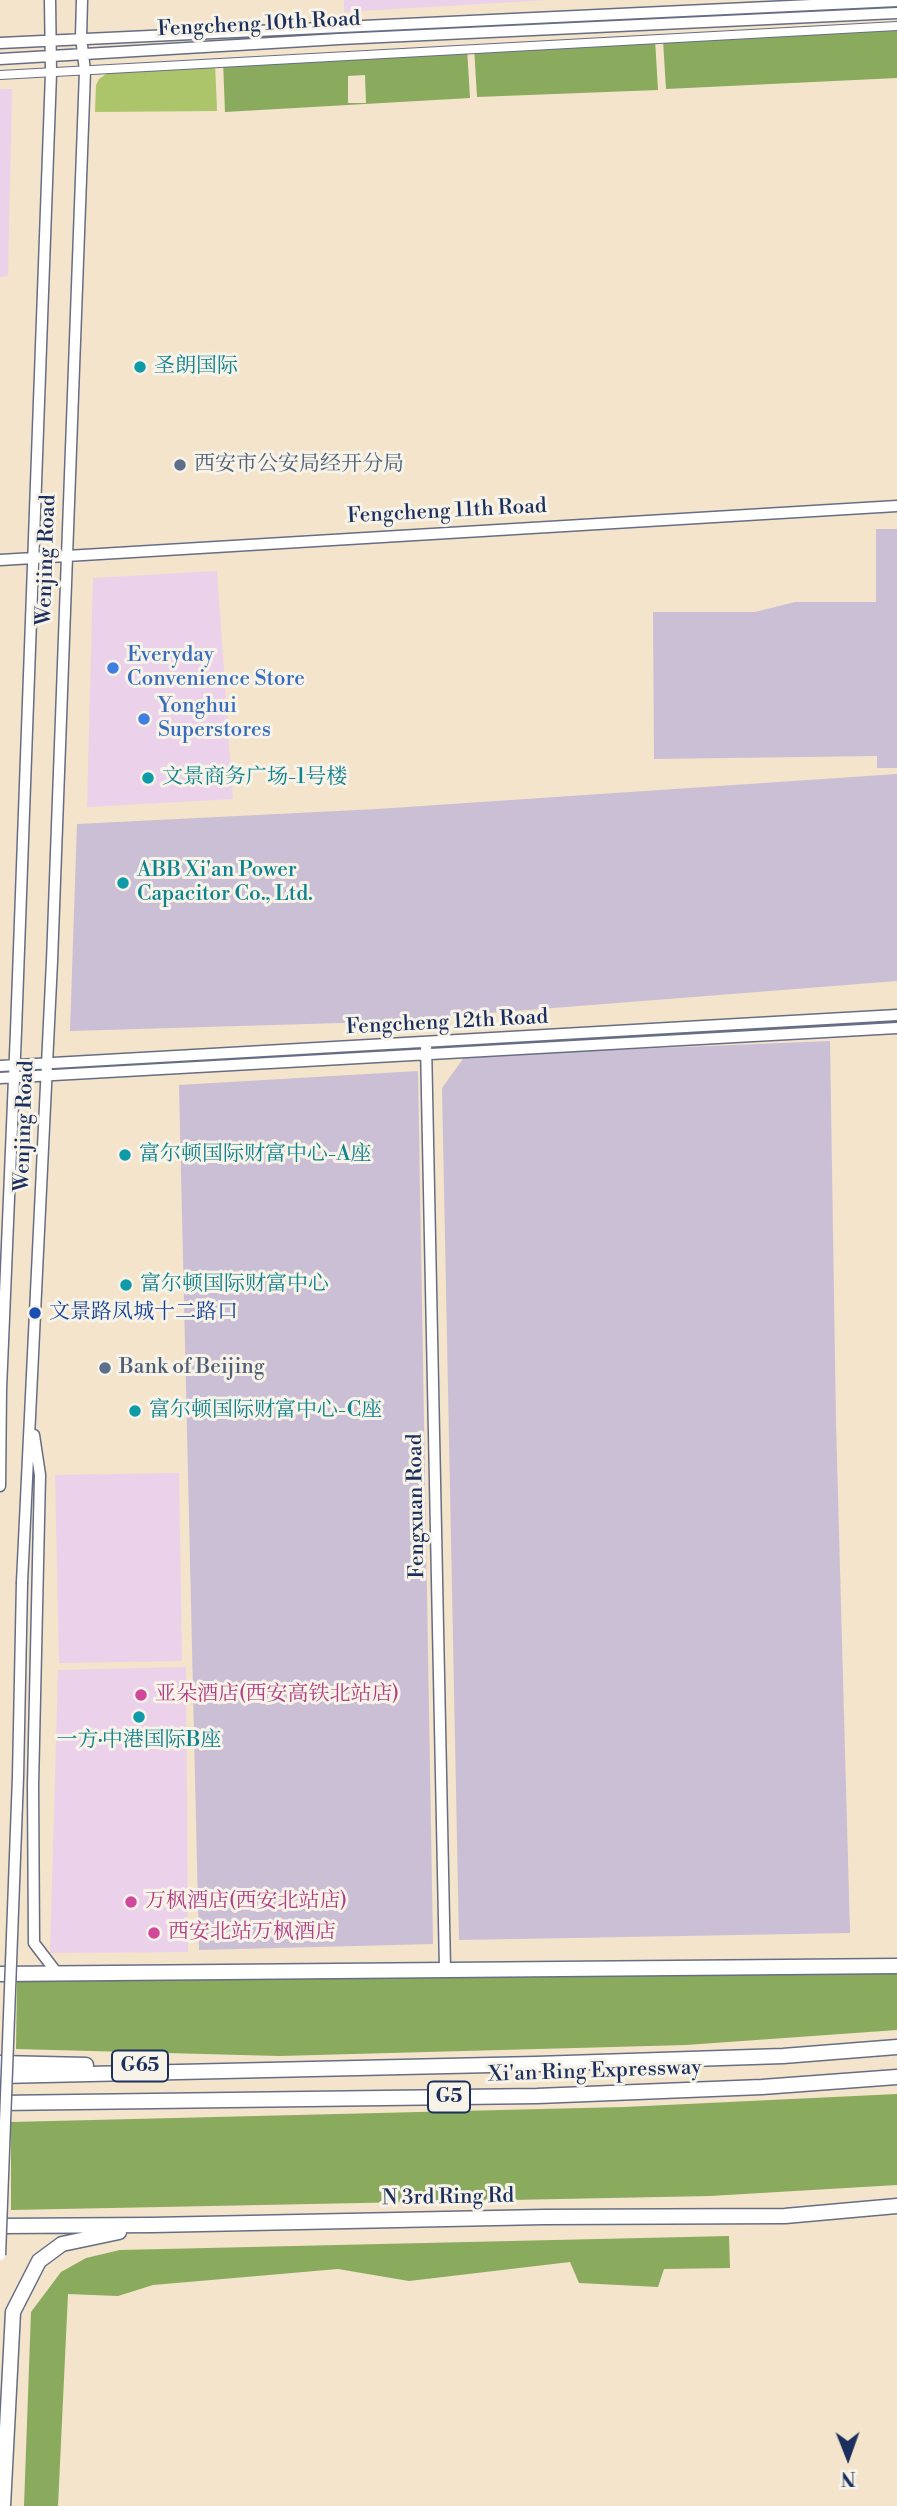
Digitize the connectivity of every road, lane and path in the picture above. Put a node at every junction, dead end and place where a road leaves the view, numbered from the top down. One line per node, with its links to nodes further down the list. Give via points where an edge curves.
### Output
1 (50, 0): 7 (main road, Wenjing Road)
2 (82, 0): 6 (main road, Wenjing Road)
3 (897, 1): 6 (main road, Fengcheng 10th Road)
4 (897, 13): 9 (main road, Fengcheng 10th Road)
5 (897, 26): 12 (street)
6 (80, 37): 7 (main road, Fengcheng 10th Road); 9 (main road, Wenjing Road)
7 (49, 40): 8 (main road, Fengcheng 10th Road); 10 (main road, Wenjing Road)
8 (0, 43)
9 (82, 54): 10 (main road, Fengcheng 10th Road); 12 (main road, Wenjing Road)
10 (51, 57): 11 (main road, Fengcheng 10th Road); 13 (main road, Wenjing Road)
11 (0, 59)
12 (85, 71): 13 (street); 16 (main road, Wenjing Road)
13 (51, 73): 14 (street); 17 (main road, Wenjing Road)
14 (0, 75)
15 (897, 506): 16 (main road, Fengcheng 11th Road)
16 (66, 556): 17 (main road, Fengcheng 11th Road); 22 (main road, Wenjing Road)
17 (34, 558): 18 (main road, Fengcheng 11th Road); 24 (main road, Wenjing Road)
18 (0, 560)
19 (897, 1016): 21 (main road, Fengcheng 12th Road)
20 (897, 1028): 21 (main road, Fengcheng 12th Road)
21 (427, 1049): 22 (main road, Fengcheng 12th Road); 25 (main road, Fengcheng 12th Road); 33 (main road, Fengxuan Road)
22 (46, 1062): 24 (main road, Fengcheng 12th Road); 25 (main road, Wenjing Road)
23 (0, 1066): 24 (main road, Fengcheng 12th Road)
24 (15, 1071): 25 (main road, Fengcheng 12th Road); 26 (main road, Fengcheng 12th Road); 27 (main road, Wenjing Road)
25 (47, 1075): 28 (main road, Wenjing Road)
26 (0, 1078)
27 (0, 1391): 29 (main road, Wenjing Road)
28 (30, 1408): 34 (main road, via 40,1475 34,1943); 45 (main road, Wenjing Road, bridge)
29 (0, 1486)
30 (897, 1960): 31 (highway)
31 (863, 1965): 32 (highway); 33 (highway)
32 (897, 1966)
33 (445, 1969): 34 (highway)
34 (57, 1973): 35 (highway)
35 (0, 1974)
36 (897, 2047): 38 (highway, Xi'an Ring Expressway / G5, via 769,2057)
37 (0, 2063): 38 (highway, G65)
38 (280, 2070): 39 (highway, Xi'an Ring Expressway / G5)
39 (0, 2076)
40 (897, 2077): 41 (highway, Xi'an Ring Expressway / G5, via 537,2096)
41 (0, 2103)
42 (897, 2206): 43 (highway, N 3rd Ring Rd, via 785,2216)
43 (152, 2225): 44 (highway, N 3rd Ring Rd); 46 (highway, via 62,2244 39,2261 25,2284 13,2312)
44 (0, 2226)
45 (0, 2255)
46 (3, 2506)

